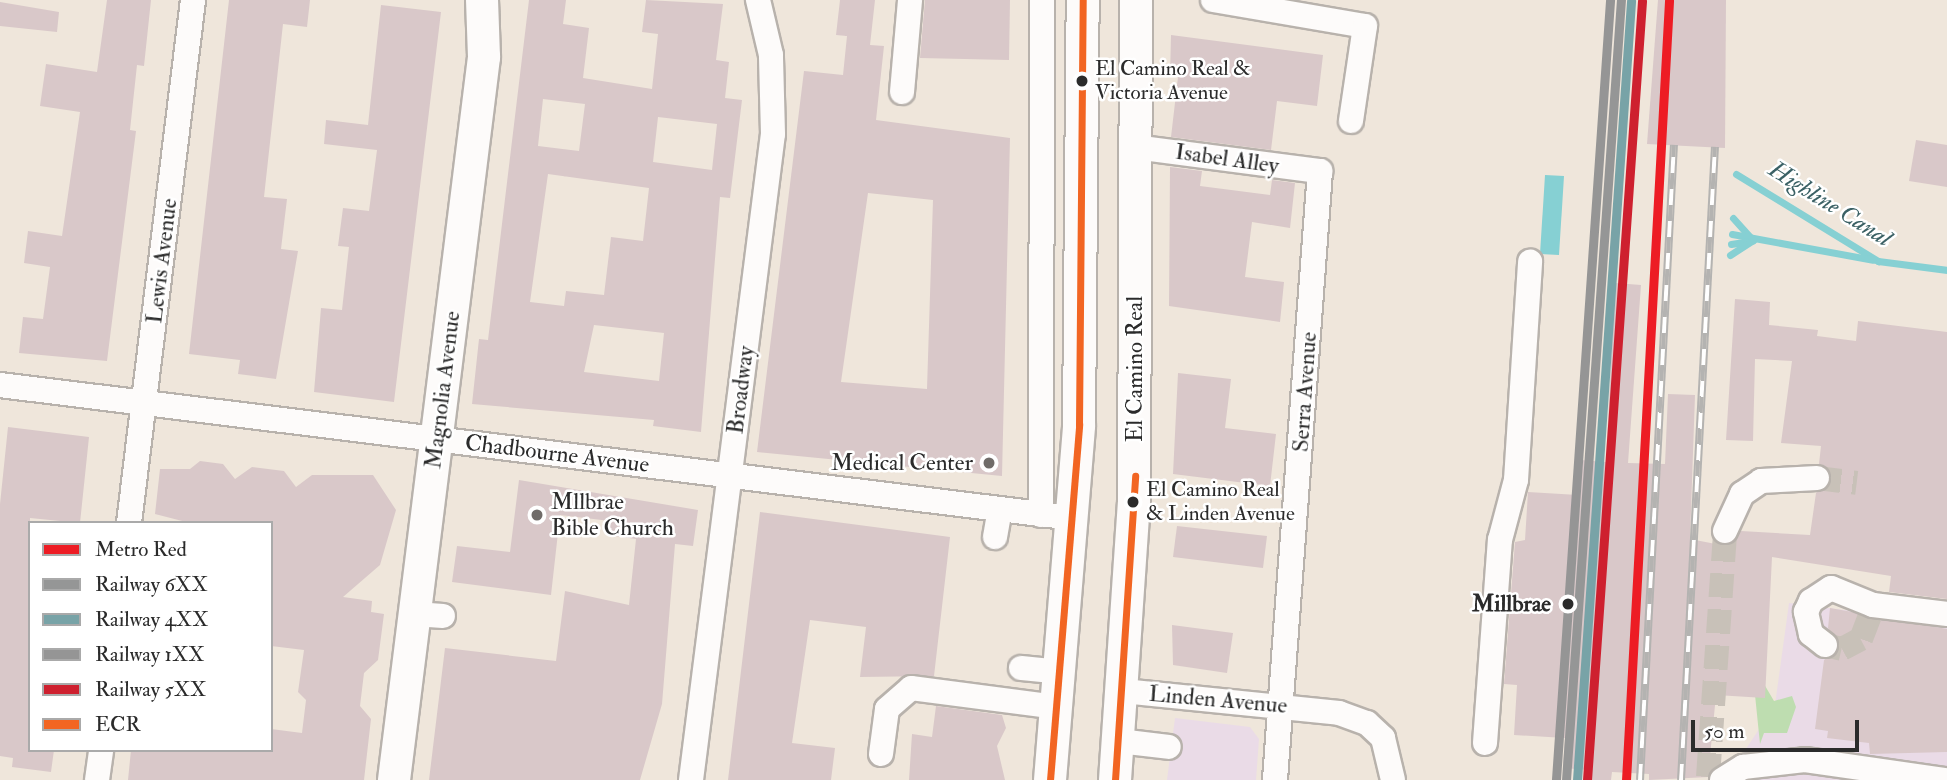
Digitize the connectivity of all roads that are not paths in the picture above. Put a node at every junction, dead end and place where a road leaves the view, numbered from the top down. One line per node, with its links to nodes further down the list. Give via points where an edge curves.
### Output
1 (193, 0): 15 (street, Lewis Avenue)
2 (482, 0): 16 (main road, Magnolia Avenue, via 484,57)
3 (758, 0): 17 (street, Broadway, via 771,55 773,134)
4 (910, 0): 9 (street)
5 (1042, 0): 20 (street)
6 (1083, 0): 21 (main road, via 1083,328)
7 (1136, 0): 11 (main road, El Camino Real)
8 (1213, 0): 10 (street, via 1365,26)
9 (902, 92)
10 (1351, 121)
11 (1134, 147): 12 (street, Isabel Alley); 29 (main road, El Camino Real, via 1134,504)
12 (1320, 172): 30 (street, Serra Avenue)
13 (1530, 261): 33 (street, via 1516,480 1500,540)
14 (0, 385): 15 (street, Chadbourne Avenue)
15 (144, 403): 16 (street, Chadbourne Avenue); 22 (street, Lewis Avenue)
16 (438, 440): 17 (street, Chadbourne Avenue); 40 (main road, Magnolia Avenue, via 429,615)
17 (730, 476): 19 (street, Chadbourne Avenue); 41 (street, Broadway)
18 (1817, 478): 23 (street, via 1761,481 1742,494)
19 (1000, 509): 20 (street, Chadbourne Avenue); 24 (street)
20 (1041, 515): 21 (street, Chadbourne Avenue)
21 (1073, 518): 28 (main road)
22 (129, 521)
23 (1725, 531)
24 (995, 537)
25 (1947, 614): 26 (street, via 1872,609 1845,591 1821,591 1806,618)
26 (1825, 645)
27 (1021, 668): 28 (street)
28 (1061, 672): 31 (main road)
29 (1123, 691): 30 (street, Linden Avenue); 32 (main road, El Camino Real)
30 (1280, 704): 37 (street, Serra Avenue); 44 (street, Linden Avenue, via 1367,723 1383,738)
31 (1058, 707): 36 (street, via 911,688 887,709); 42 (main road)
32 (1119, 741): 34 (street); 43 (main road, El Camino Real)
33 (1485, 743)
34 (1169, 747)
35 (101, 752): 39 (street)
36 (881, 754)
37 (1269, 766)
38 (1713, 779): 45 (street, via 1743,767 1805,760)
39 (97, 780)
40 (394, 780)
41 (691, 780)
42 (1050, 780)
43 (1115, 780)
44 (1393, 780)
45 (1946, 780)

